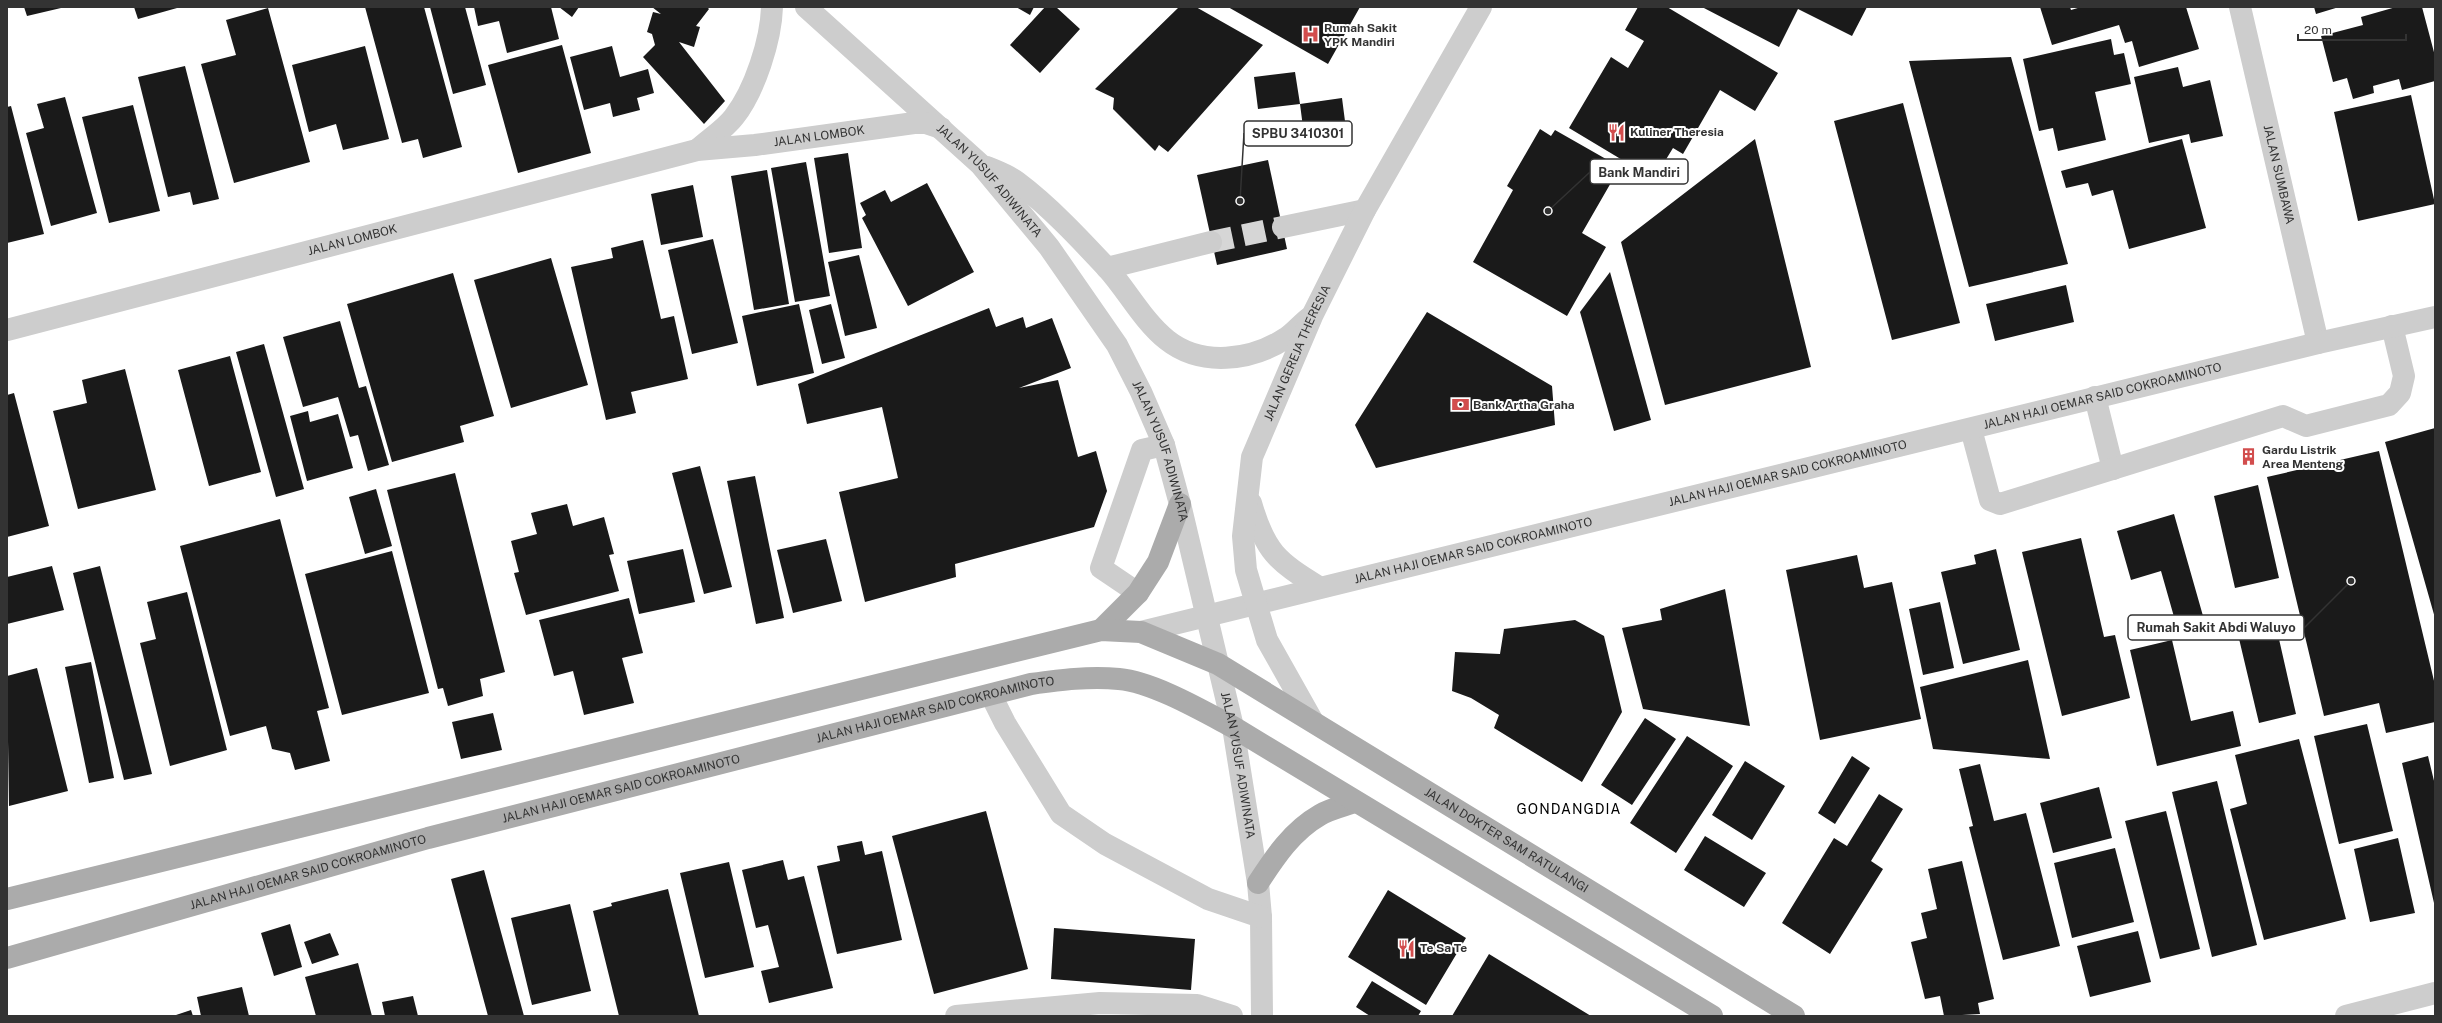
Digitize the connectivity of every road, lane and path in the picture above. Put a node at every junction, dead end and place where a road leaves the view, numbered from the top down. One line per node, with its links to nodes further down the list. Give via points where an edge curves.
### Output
1 (772, 7): 6 (street, JALAN LOMBOK, via 767,41 742,105 733,118)
2 (806, 7): 5 (street, JALAN YUSUF ADIWINATA)
3 (1481, 7): 8 (street, JALAN GEREJA THERESIA)
4 (2240, 7): 16 (street, JALAN SUMBAWA)
5 (941, 128): 6 (street, JALAN LOMBOK, via 926,123 914,123 754,145); 7 (street, JALAN YUSUF ADIWINATA)
6 (697, 150): 15 (street, JALAN LOMBOK)
7 (980, 164): 11 (street, via 1015,181); 19 (street, JALAN YUSUF ADIWINATA, via 1049,247 1117,346)
8 (1365, 210): 9 (street); 12 (street, JALAN GEREJA THERESIA)
9 (1282, 227)
10 (1211, 242): 11 (street)
11 (1107, 268): 12 (street, via 1156,329 1167,340 1188,353 1219,358 1255,354 1286,338)
12 (1313, 314): 21 (street, JALAN GEREJA THERESIA, via 1252,457)
13 (2435, 317): 14 (street, JALAN HAJI OEMAR SAID COKROAMINOTO)
14 (2392, 326): 16 (street, JALAN HAJI OEMAR SAID COKROAMINOTO); 20 (street, via 2404,376 2400,393 2389,405 2306,426 2283,416)
15 (7, 330)
16 (2318, 343): 17 (street, JALAN HAJI OEMAR SAID COKROAMINOTO)
17 (2095, 397): 18 (street, JALAN HAJI OEMAR SAID COKROAMINOTO); 20 (street)
18 (1971, 429): 20 (street, via 1990,500 2000,504); 23 (street, JALAN HAJI OEMAR SAID COKROAMINOTO)
19 (1164, 445): 22 (street, JALAN YUSUF ADIWINATA); 24 (street, via 1142,450 1101,568)
20 (2113, 469)
21 (1247, 491): 23 (street, via 1259,532 1270,550 1284,565); 25 (street, JALAN GEREJA THERESIA, via 1243,536 1246,570)
22 (1180, 504): 24 (main road, via 1158,562); 26 (street, JALAN YUSUF ADIWINATA)
23 (1319, 587): 25 (street, JALAN HAJI OEMAR SAID COKROAMINOTO)
24 (1138, 593): 27 (main road)
25 (1255, 603): 26 (street, JALAN HAJI OEMAR SAID COKROAMINOTO); 31 (street, JALAN GEREJA THERESIA, via 1273,653)
26 (1207, 615): 28 (street, JALAN HAJI OEMAR SAID COKROAMINOTO); 29 (street, JALAN YUSUF ADIWINATA)
27 (1100, 630): 28 (main road, JALAN HAJI OEMAR SAID COKROAMINOTO); 35 (main road, JALAN HAJI OEMAR SAID COKROAMINOTO)
28 (1141, 632): 29 (main road, JALAN HAJI OEMAR SAID COKROAMINOTO)
29 (1218, 664): 31 (main road, JALAN DOKTER SAM RATULANGI); 32 (street, JALAN YUSUF ADIWINATA)
30 (991, 695): 32 (main road, JALAN HAJI OEMAR SAID COKROAMINOTO, via 1031,684 1075,677 1120,679 1164,692); 36 (street, via 1005,723 1061,814 1105,844 1208,899); 37 (main road, JALAN HAJI OEMAR SAID COKROAMINOTO, via 428,838)
31 (1312, 720): 43 (main road, JALAN DOKTER SAM RATULANGI)
32 (1234, 727): 33 (main road); 34 (street, JALAN YUSUF ADIWINATA)
33 (1355, 802): 34 (main road, via 1320,814 1299,830 1280,849); 42 (main road)
34 (1258, 883): 36 (street, JALAN YUSUF ADIWINATA)
35 (7, 899)
36 (1261, 917): 41 (street, JALAN YUSUF ADIWINATA)
37 (7, 958)
38 (2435, 993): 44 (street)
39 (956, 1016): 40 (street, via 1100,1002 1197,1005)
40 (1232, 1016)
41 (1262, 1016)
42 (1712, 1016)
43 (1794, 1016)
44 (2346, 1016)

